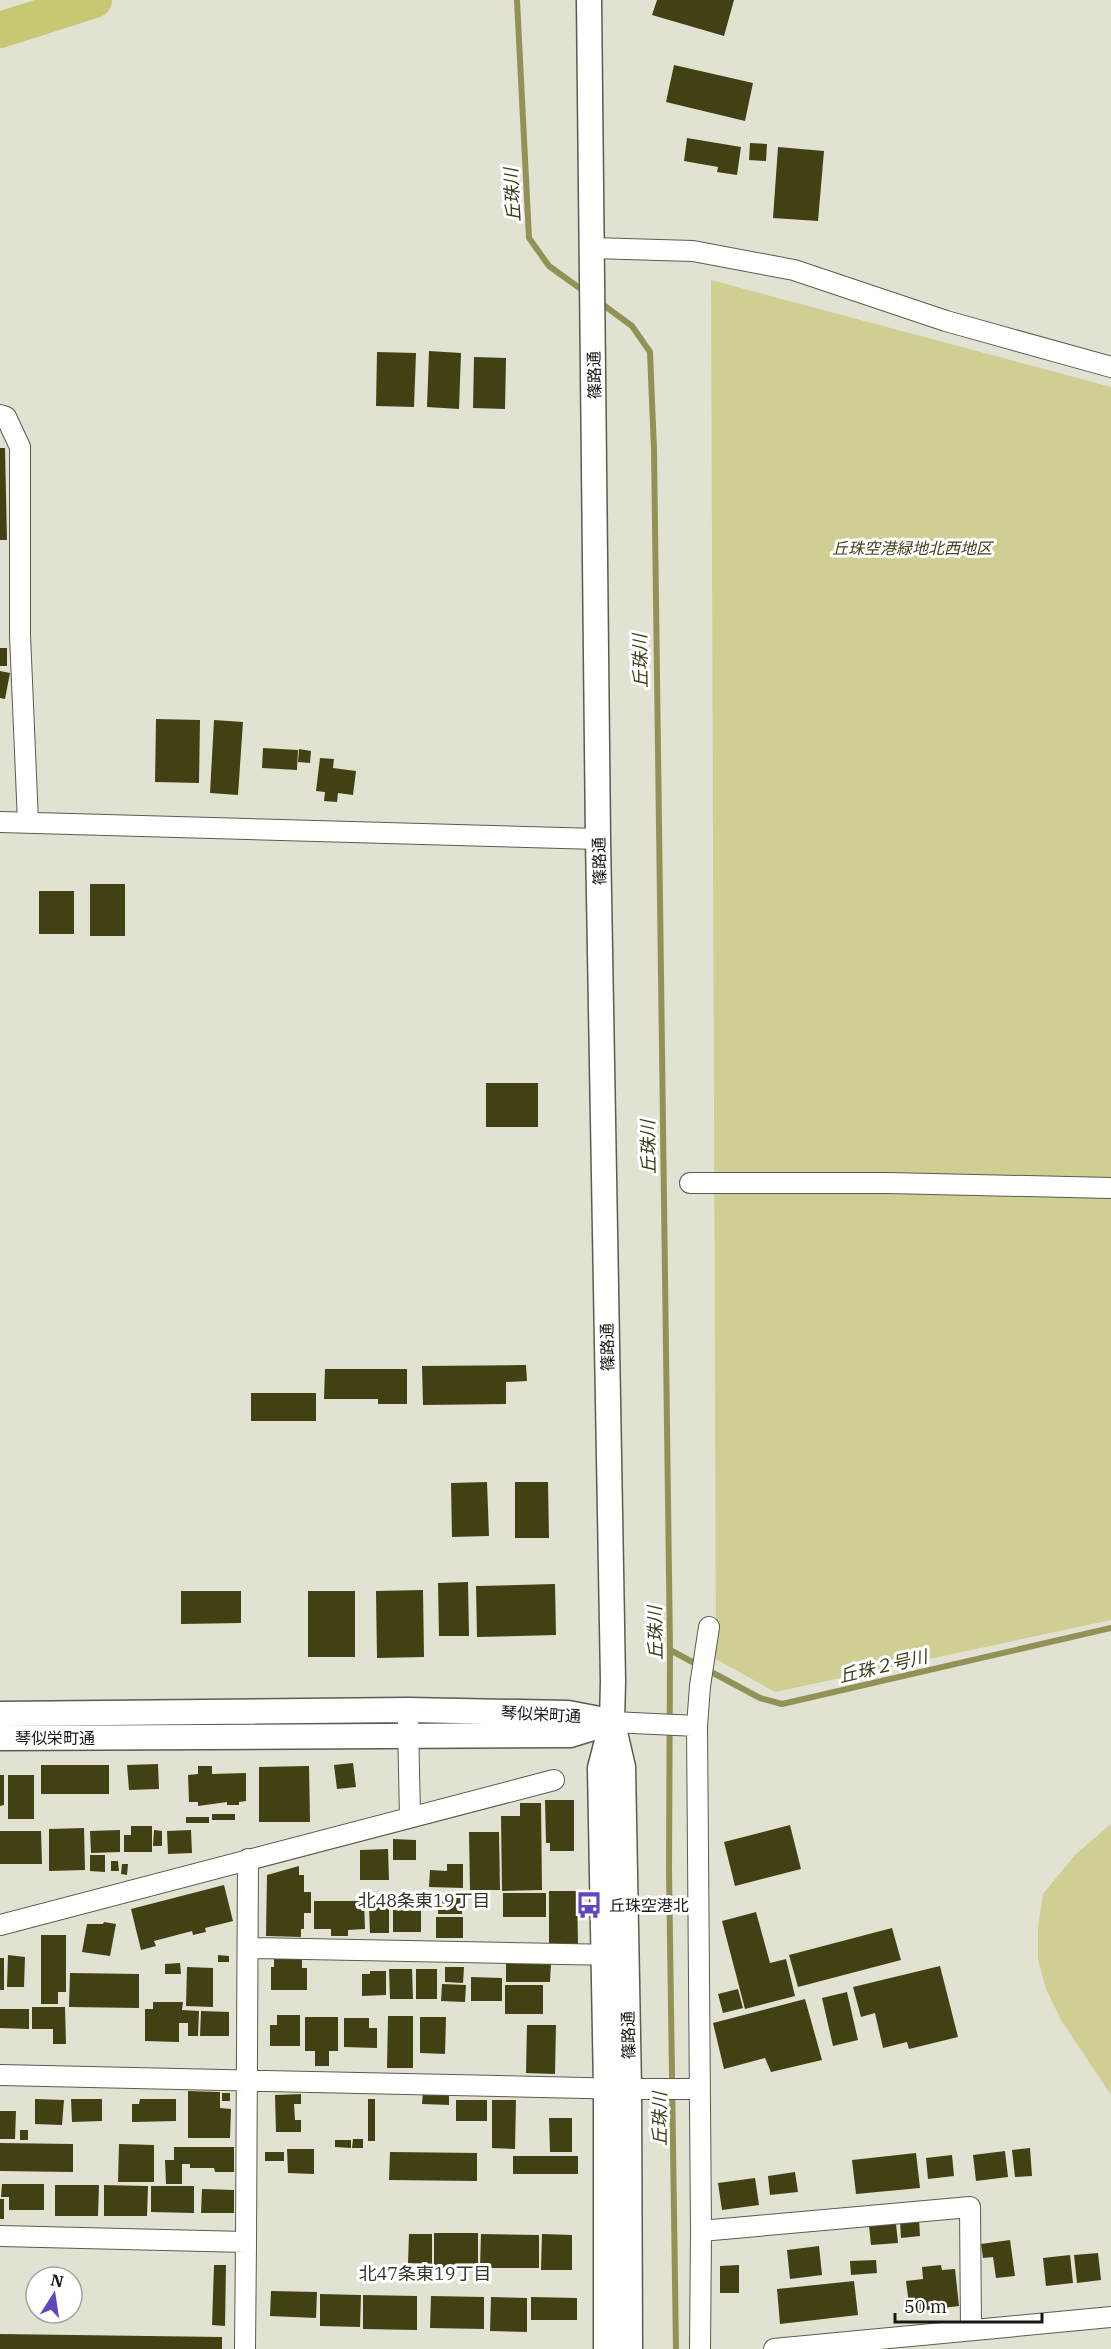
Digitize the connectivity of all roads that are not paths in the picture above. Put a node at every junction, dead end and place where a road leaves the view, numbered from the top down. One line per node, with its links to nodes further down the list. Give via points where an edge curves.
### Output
1 (589, 0): 2 (street, 篠路通)
2 (593, 259): 3 (street, via 693,251 794,270 946,321); 7 (street, 篠路通)
3 (1111, 368)
4 (0, 415): 6 (street, via 6,417 20,447 20,635)
5 (0, 822): 6 (street)
6 (28, 822): 7 (street)
7 (598, 839): 13 (street, 篠路通)
8 (690, 1183): 9 (street)
9 (1111, 1188)
10 (709, 1627): 14 (street)
11 (408, 1710): 12 (street, 琴似栄町通); 13 (street, 琴似栄町通, via 568,1713); 15 (street)
12 (0, 1714)
13 (612, 1722): 14 (street); 15 (street, 琴似栄町通, via 570,1734); 22 (street, 篠路通, via 623,1767)
14 (691, 1725): 25 (street)
15 (408, 1736): 16 (street, 琴似栄町通); 18 (street)
16 (0, 1738)
17 (554, 1780): 18 (street)
18 (410, 1817): 19 (street)
19 (248, 1859): 20 (street); 21 (street)
20 (0, 1925)
21 (248, 1948): 22 (street); 24 (street)
22 (615, 1954): 26 (street, 篠路通)
23 (0, 2075): 24 (street)
24 (247, 2080): 26 (street); 29 (street)
25 (694, 2088): 26 (street); 27 (street)
26 (618, 2089): 33 (street, 篠路通); 34 (street, 篠路通)
27 (701, 2231): 31 (street, via 970,2207); 35 (street)
28 (0, 2236): 29 (street)
29 (246, 2242): 32 (street)
30 (1111, 2317): 31 (street)
31 (971, 2330): 36 (street)
32 (245, 2349)
33 (606, 2349)
34 (630, 2349)
35 (700, 2349)
36 (774, 2349)

